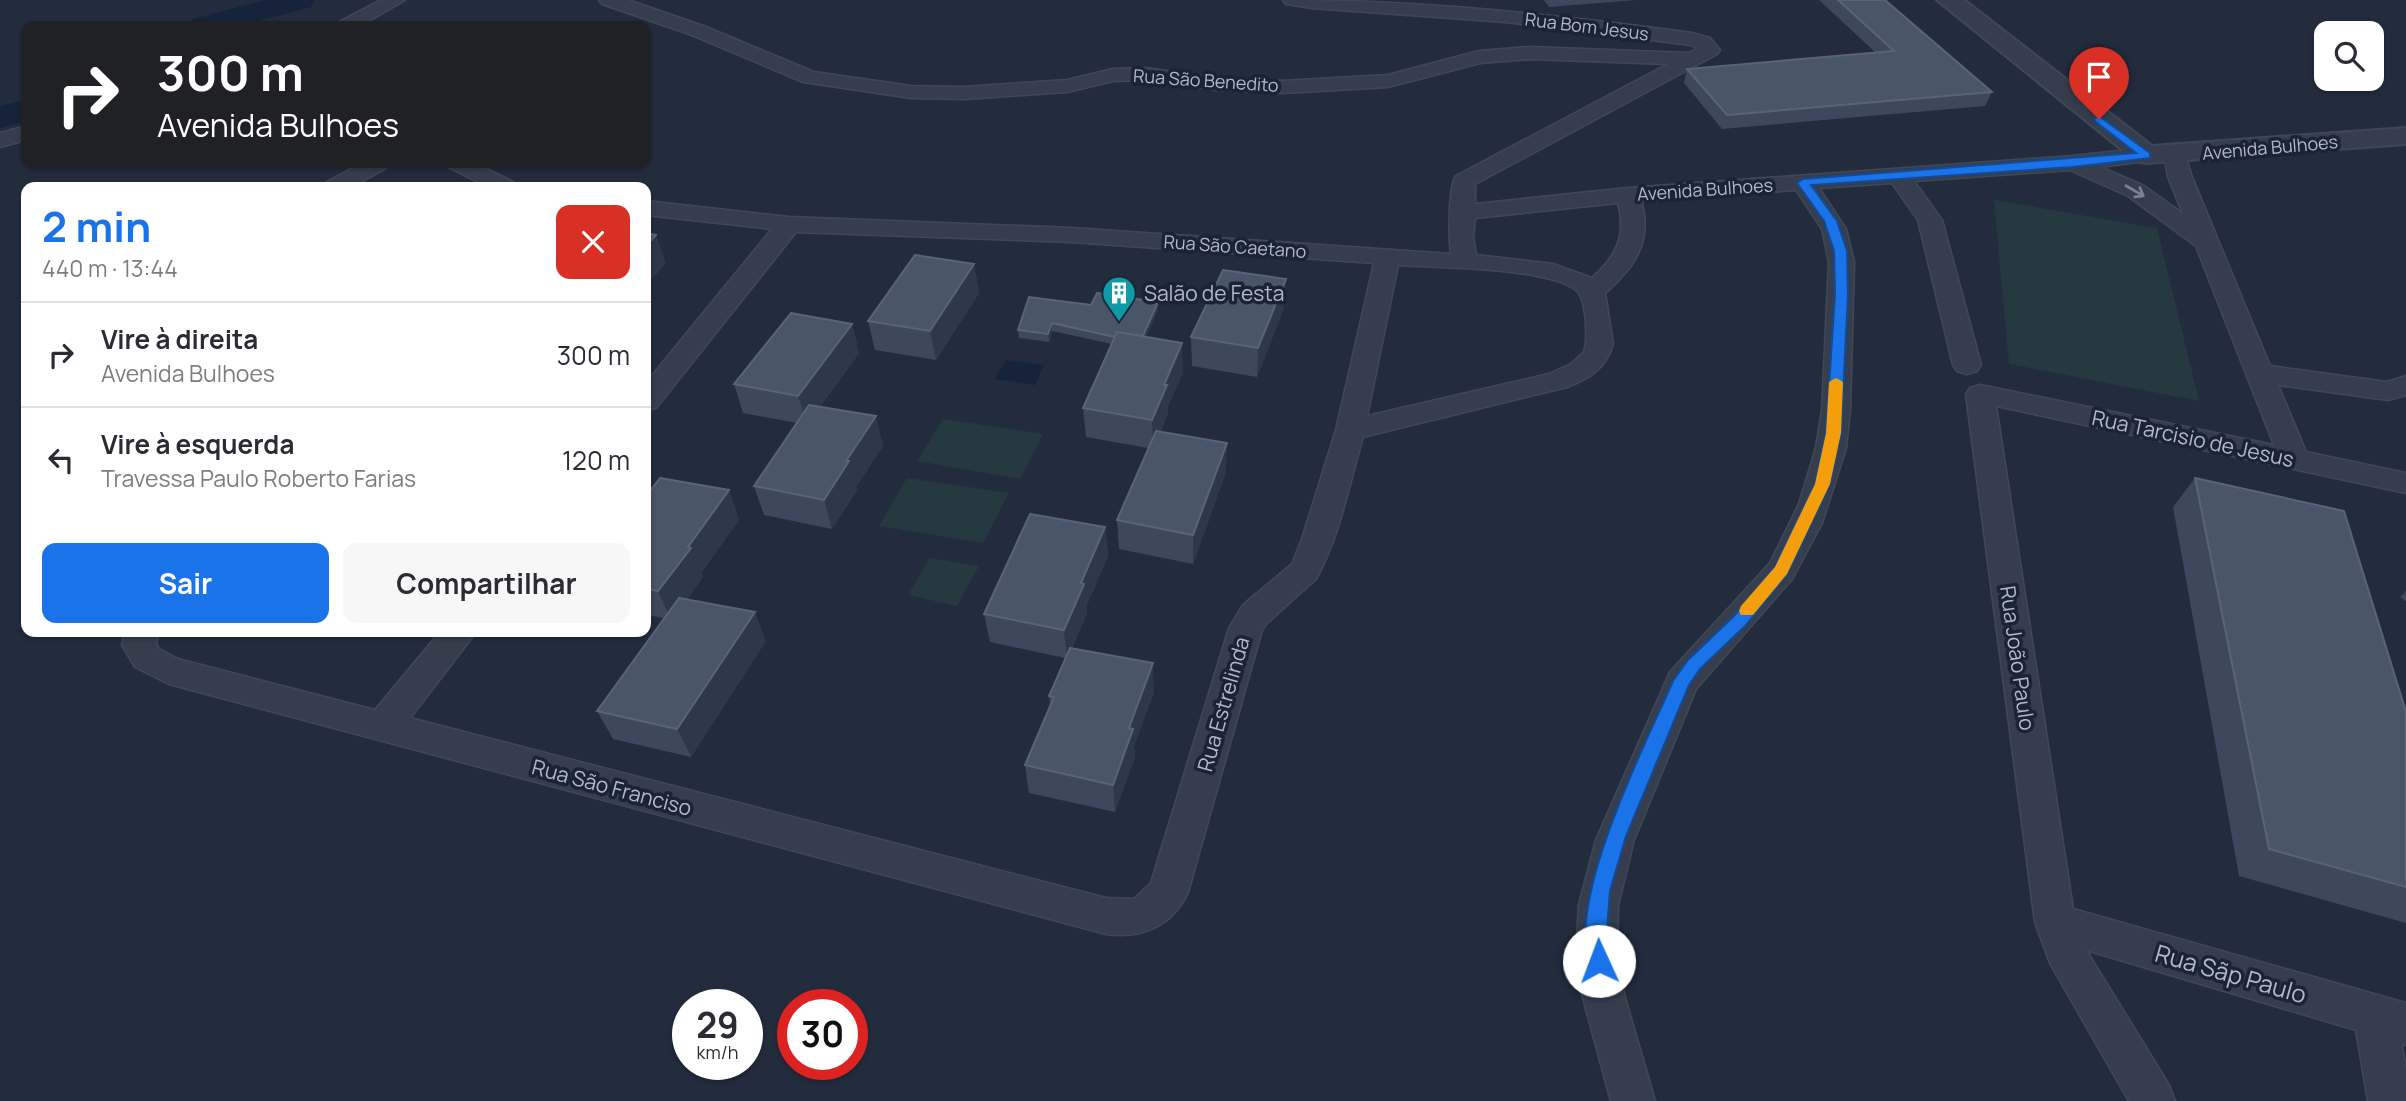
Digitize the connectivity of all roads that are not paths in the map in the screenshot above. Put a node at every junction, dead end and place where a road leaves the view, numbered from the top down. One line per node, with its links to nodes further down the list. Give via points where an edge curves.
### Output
1 (395, 0): 5 (street)
2 (609, 0): 6 (street, Rua São Benedito, via 699,31 810,78 911,92 1067,86 1134,74 1283,86 1388,81 1479,57)
3 (1293, 0): 6 (street, Rua Bom Jesus, via 1574,23 1692,39 1703,42)
4 (1950, 0): 11 (street)
5 (355, 21)
6 (1701, 54): 21 (street, via 1464,181)
7 (21, 135): 9 (street)
8 (2406, 136): 10 (street, Avenida Bulhoes)
9 (0, 140)
10 (2175, 154): 11 (street, Avenida Bulhoes); 23 (street)
11 (2146, 155): 12 (street, Avenida Bulhoes)
12 (2073, 163): 15 (street, Avenida Bulhoes); 23 (street, one-way to 23, via 2136,191)
13 (369, 168): 16 (street)
14 (468, 168): 17 (street)
15 (1897, 174): 18 (street, Avenida Bulhoes); 28 (street, Rua João Paulo, via 1930,220)
16 (344, 182)
17 (495, 182)
18 (1803, 183): 19 (street, Avenida Bulhoes); 40 (street, via 1830,221 1841,251 1834,433 1822,484 1793,550 1740,621 1682,681 1616,836 1600,891 1596,941 1601,981)
19 (1628, 195): 21 (street, Avenida Bulhoes); 26 (street, via 1635,231 1629,250 1619,269)
20 (651, 209): 22 (street, Rua São Caetano)
21 (1464, 212): 25 (street)
22 (789, 224): 24 (street, Rua São Caetano, via 1068,242); 30 (street)
23 (2206, 242): 27 (street)
24 (1388, 255): 25 (street, Rua São Caetano); 31 (street, Rua Estrelinda)
25 (1465, 262): 26 (street, via 1549,271 1581,282)
26 (1592, 291): 31 (street, via 1600,339 1597,355 1582,371 1557,381)
27 (2261, 374): 29 (street, via 2388,391); 32 (street)
28 (1974, 379): 32 (street, Rua Tarcisio de Jesus); 38 (street, Rua João Paulo)
29 (2406, 385)
30 (651, 395)
31 (1350, 430): 37 (street, Rua Estrelinda, via 1305,571 1255,614 1246,628 1168,892 1155,909 1132,920)
32 (2294, 459): 33 (street, Rua Tarcisio de Jesus)
33 (2401, 486)
34 (140, 637): 36 (street, Rua São Franciso, via 139,645 147,658 169,670)
35 (455, 637): 36 (street)
36 (382, 727): 37 (street, Rua São Franciso)
37 (1106, 916)
38 (2055, 922): 39 (street, Rua Sãp Paulo); 41 (street, Rua João Paulo, via 2064,950)
39 (2391, 1019): 42 (street)
40 (1633, 1101)
41 (2153, 1101)
42 (2390, 1101)

